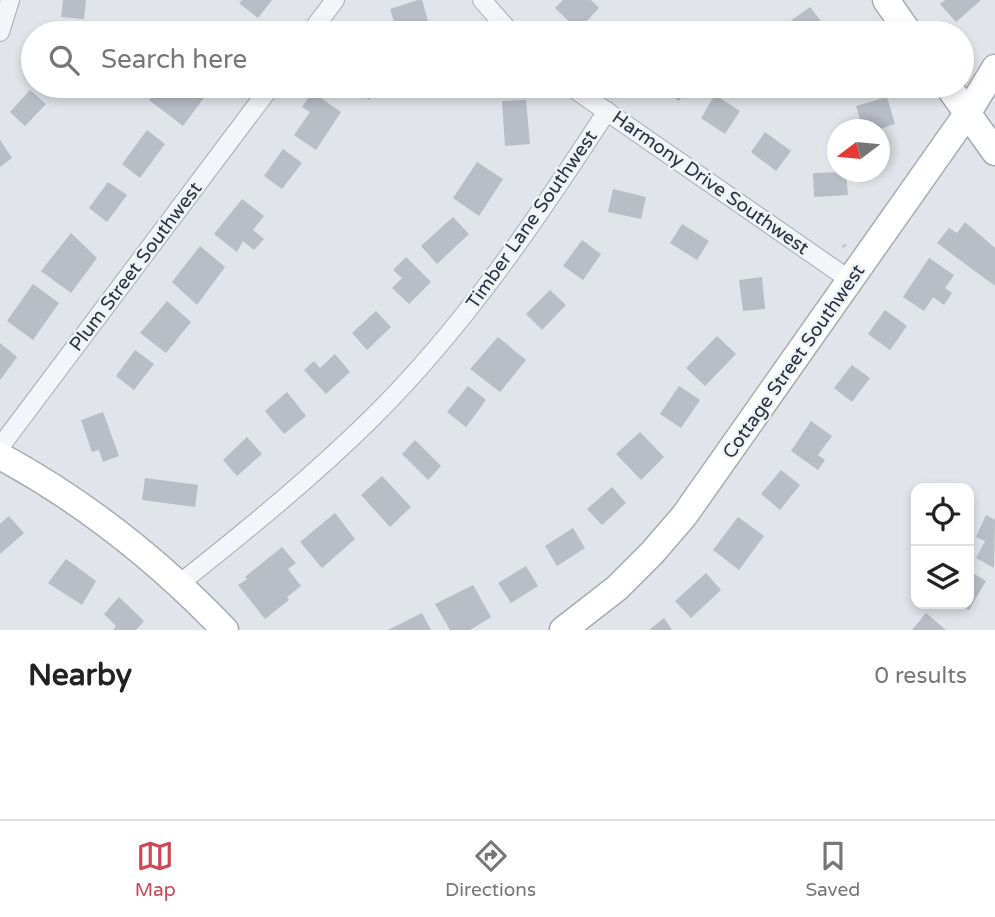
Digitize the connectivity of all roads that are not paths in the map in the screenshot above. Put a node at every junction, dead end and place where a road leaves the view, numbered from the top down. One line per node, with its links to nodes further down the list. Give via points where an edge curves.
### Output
1 (10, 0): 8 (street)
2 (335, 0): 5 (street)
3 (482, 0): 6 (street)
4 (886, 0): 7 (street)
5 (319, 21)
6 (500, 21)
7 (901, 21)
8 (0, 32)
9 (995, 68): 14 (street, Cottage Street Southwest)
10 (262, 98): 17 (street, Plum Street Southwest)
11 (588, 98): 13 (street, Harmony Drive Southwest)
12 (956, 98): 14 (street)
13 (607, 111): 16 (street, Harmony Drive Southwest); 19 (street, Timber Lane Southwest, via 511,254 414,373 317,471)
14 (967, 114): 15 (street); 16 (street, Cottage Street Southwest)
15 (995, 152)
16 (850, 280): 21 (street, Cottage Street Southwest, via 684,516 617,588)
17 (0, 447)
18 (0, 456): 19 (street, via 61,492)
19 (178, 584): 20 (street)
20 (225, 630)
21 (563, 630)

